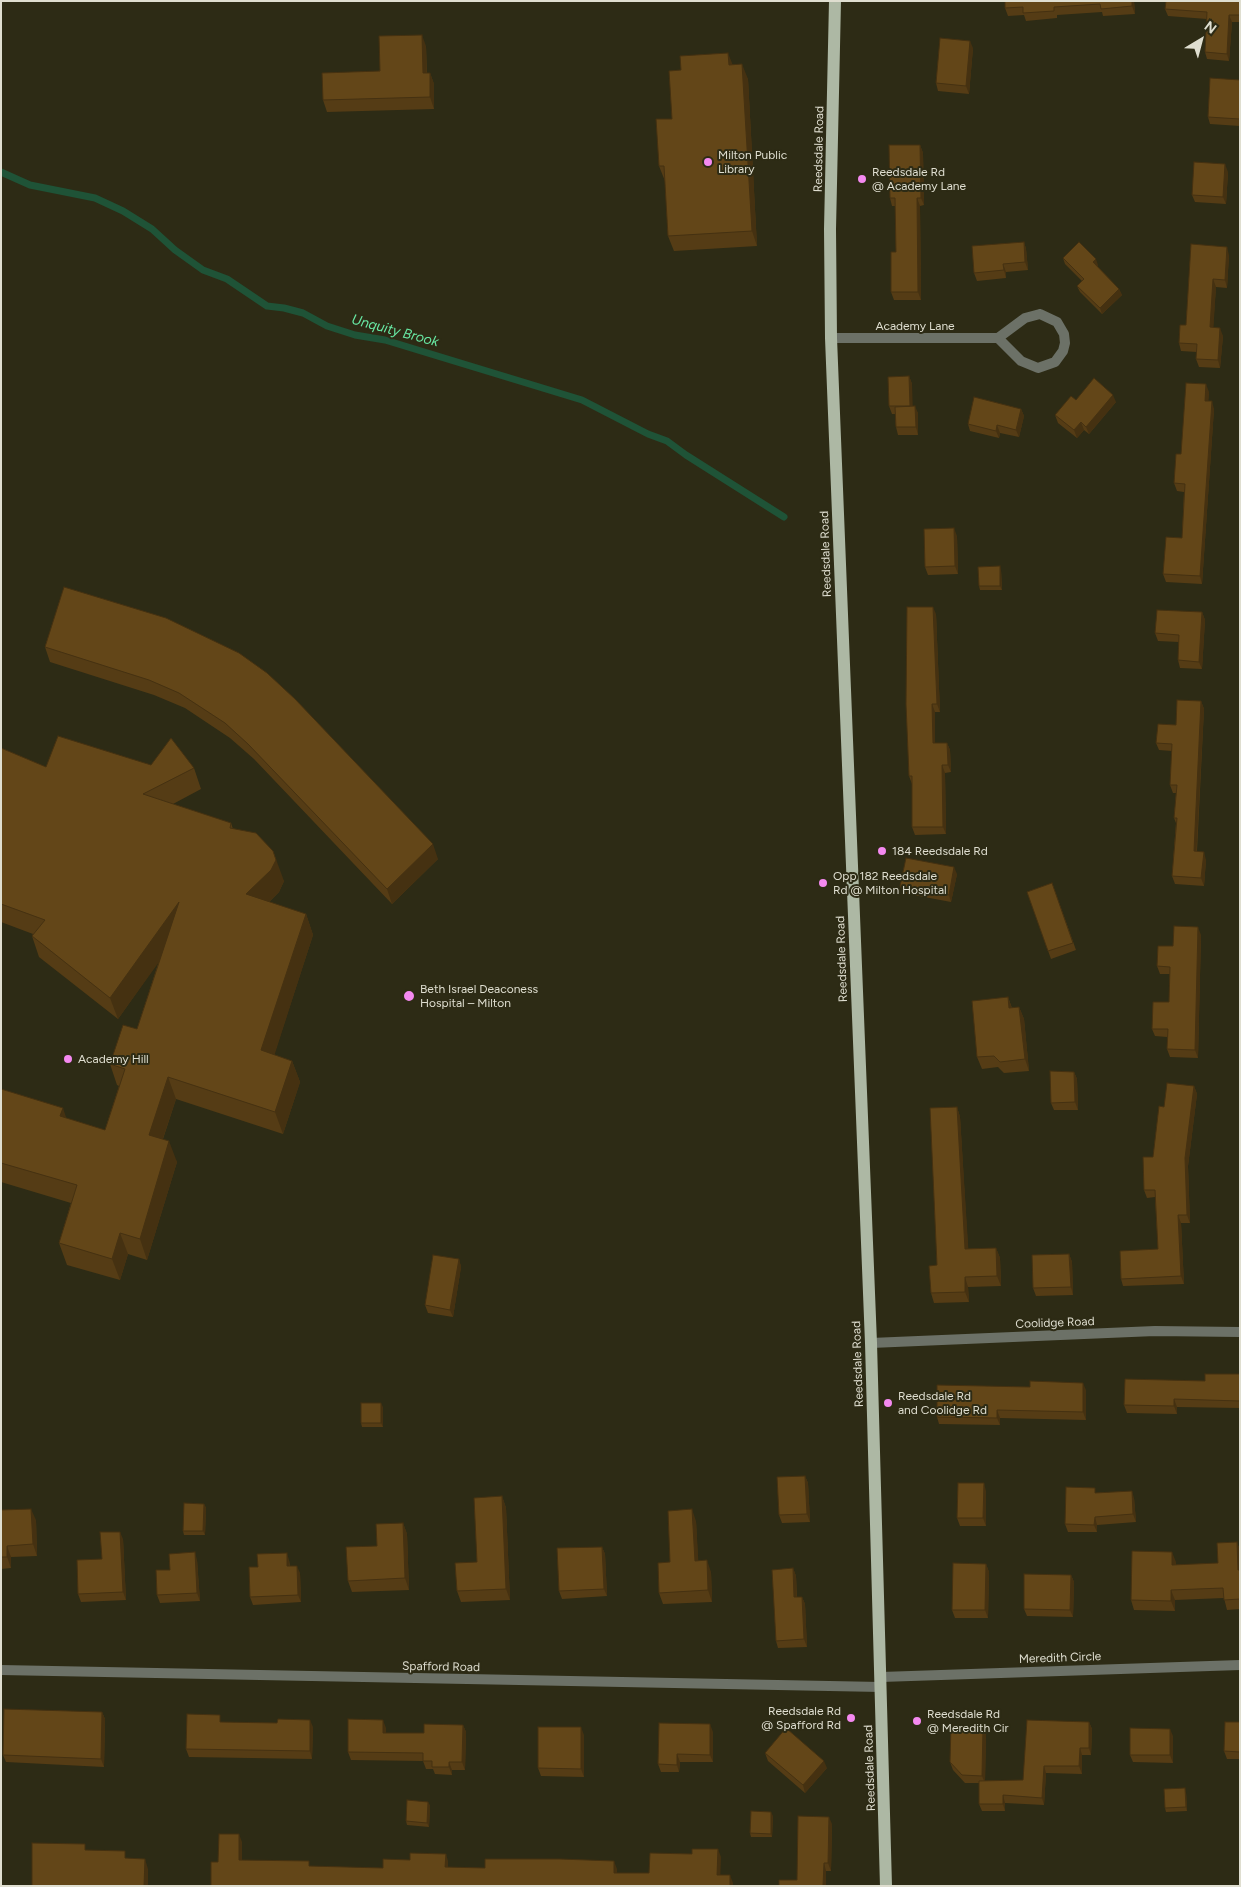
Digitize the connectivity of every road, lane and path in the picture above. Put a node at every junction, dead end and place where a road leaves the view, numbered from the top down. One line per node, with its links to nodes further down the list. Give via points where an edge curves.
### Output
1 (835, 1): 2 (main road, Reedsdale Road)
2 (831, 338): 3 (street, Academy Lane); 5 (main road, Reedsdale Road)
3 (998, 338): 3 (street, via 1025,318 1040,314 1053,319 1065,337 1064,347 1055,362 1034,367 1021,361)
4 (1240, 1332): 5 (street, Coolidge Road, via 1155,1331)
5 (871, 1343): 8 (main road, Reedsdale Road)
6 (1240, 1665): 8 (street, Meredith Circle)
7 (1, 1670): 8 (street, Spafford Road)
8 (881, 1682): 9 (main road, Reedsdale Road)
9 (886, 1886)

